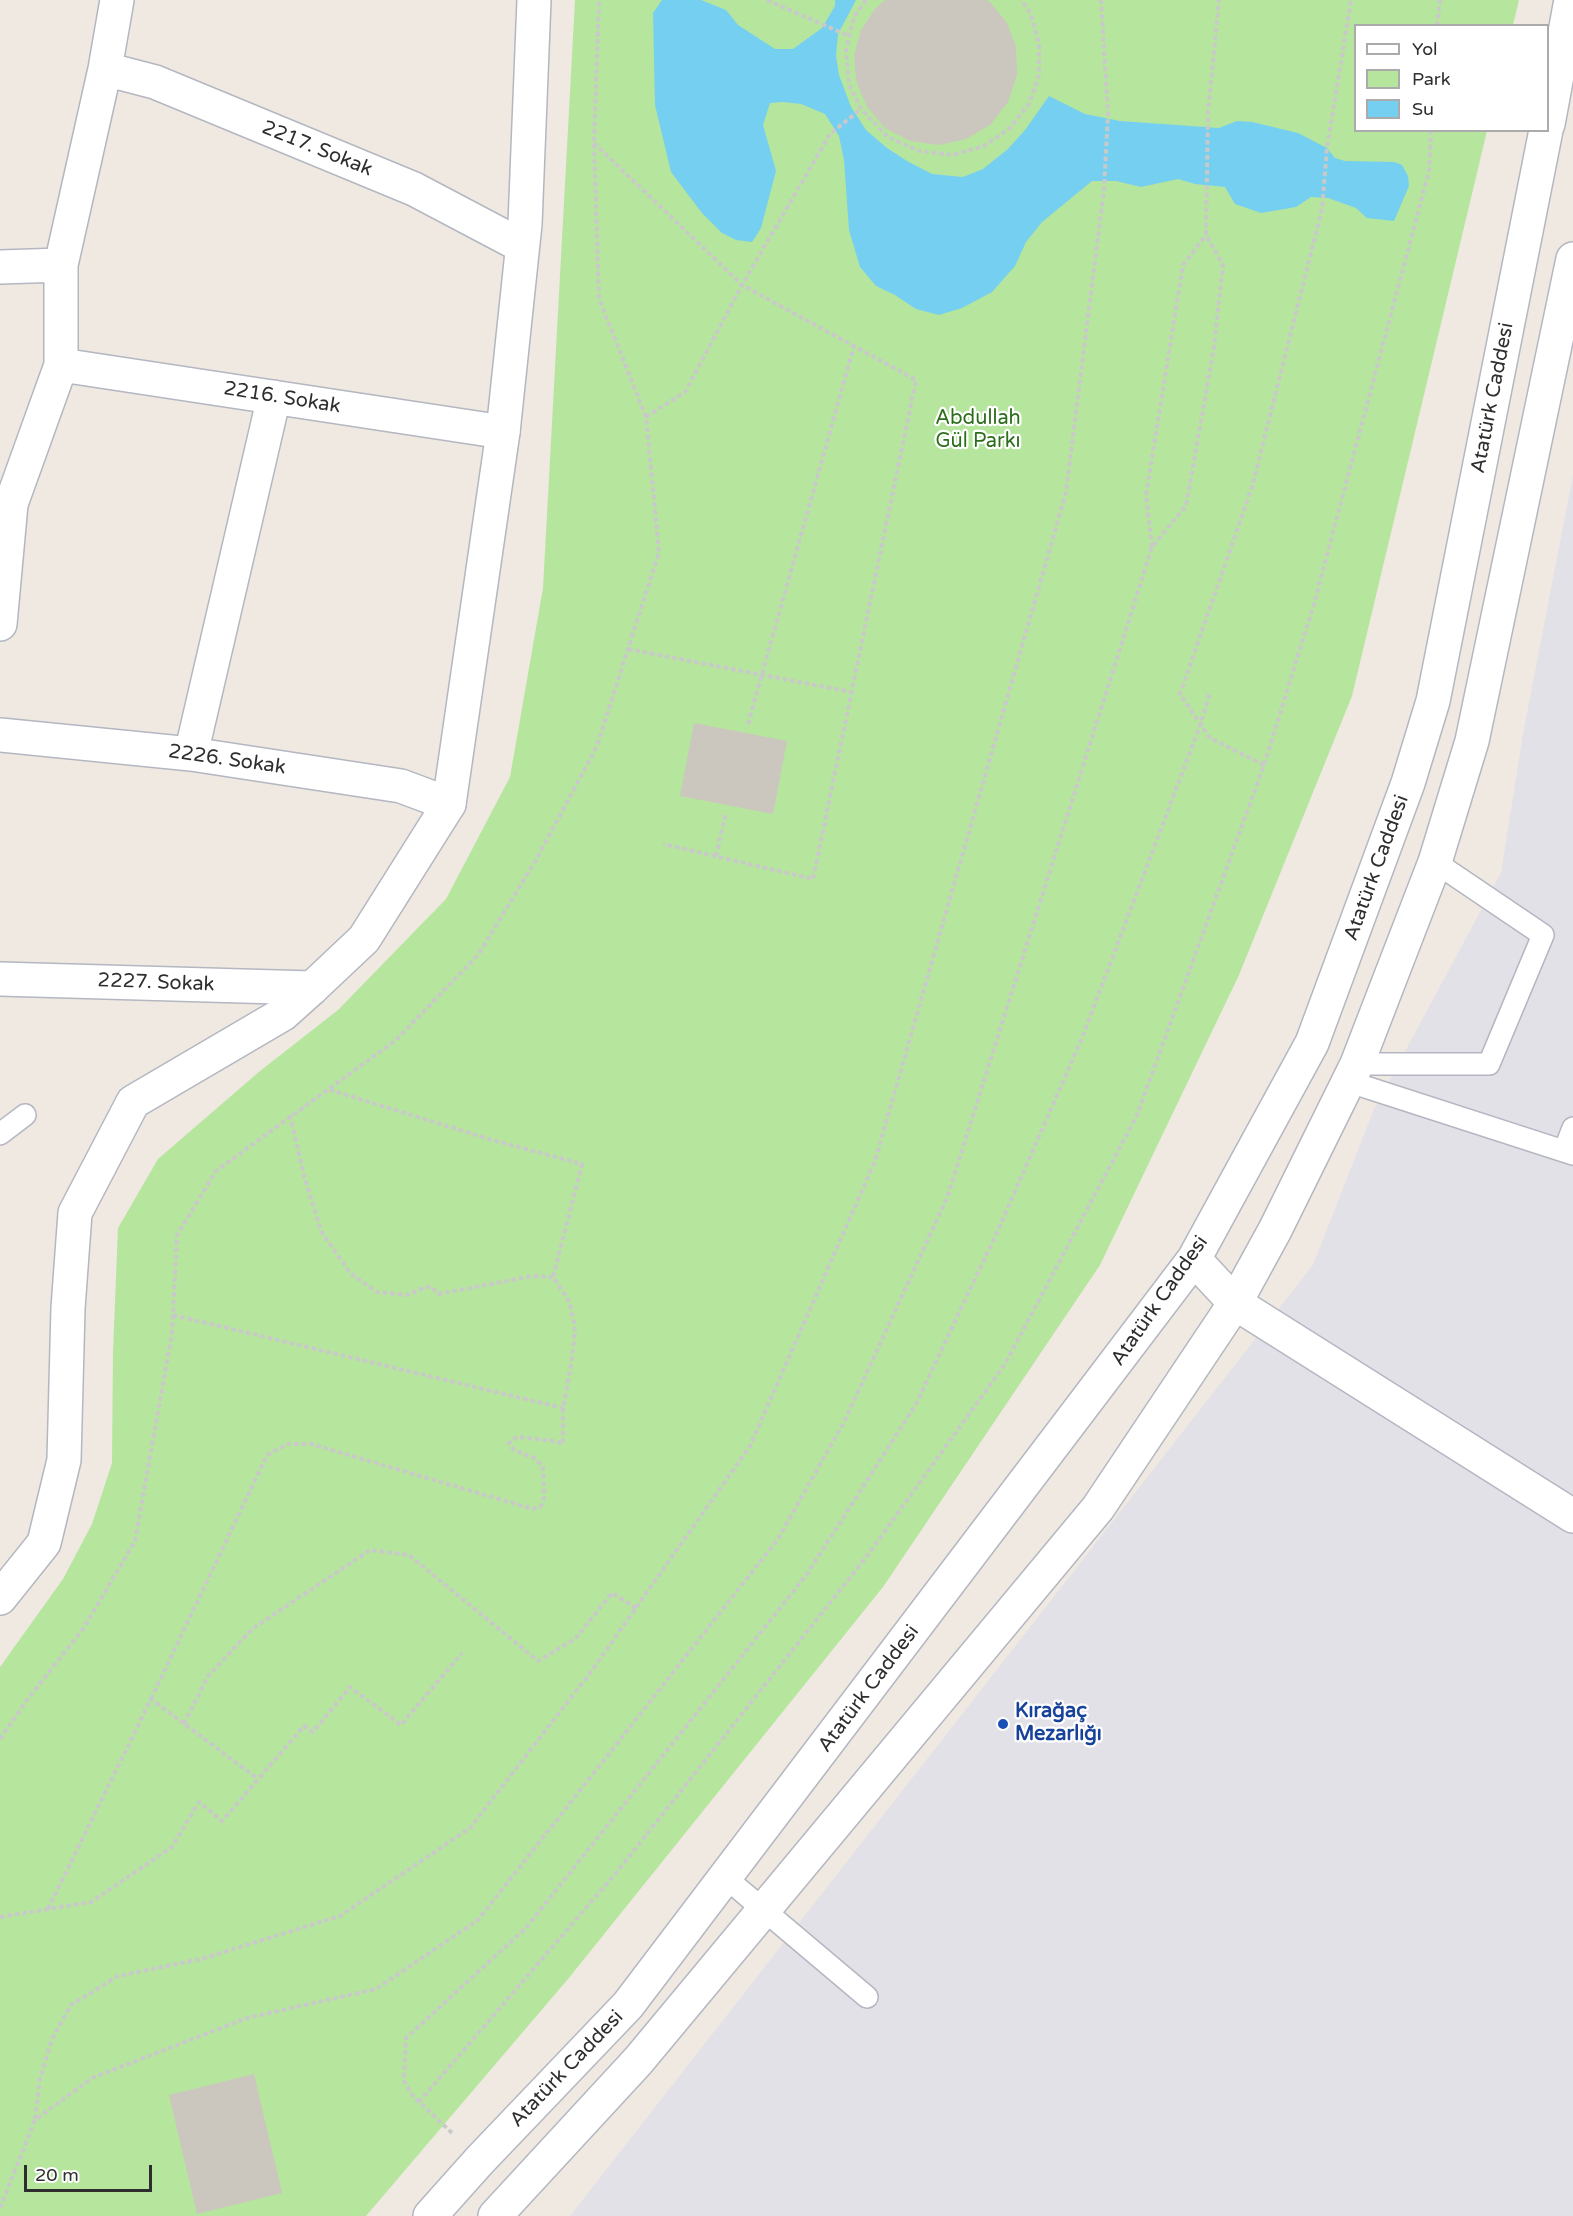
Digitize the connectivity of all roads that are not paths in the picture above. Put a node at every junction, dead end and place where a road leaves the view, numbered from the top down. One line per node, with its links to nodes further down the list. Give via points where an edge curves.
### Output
1 (117, 0): 4 (main road)
2 (534, 0): 7 (main road)
3 (1570, 21): 5 (main road)
4 (105, 69): 7 (main road, 2217. Sokak, via 155,82 414,189); 9 (main road)
5 (1549, 119)
6 (1546, 132): 27 (main road, Atatürk Caddesi, via 1433,701 1408,783 1312,1043)
7 (522, 246): 13 (main road)
8 (1573, 259): 19 (main road, via 1472,741)
9 (61, 265): 10 (main road); 11 (main road)
10 (0, 267)
11 (61, 365): 12 (main road, 2216. Sokak); 14 (main road)
12 (274, 397): 13 (main road, 2216. Sokak); 17 (main road)
13 (503, 432): 18 (main road)
14 (6, 505): 15 (main road)
15 (0, 624)
16 (0, 735): 17 (main road, 2226. Sokak)
17 (191, 754): 18 (main road, 2226. Sokak, via 401,786)
18 (449, 804): 21 (main road, via 364,939)
19 (1435, 862): 22 (main road); 22 (lane, via 1543,935 1489,1064)
20 (0, 979): 21 (main road, 2227. Sokak)
21 (312, 988): 30 (main road, via 283,1014 133,1101 75,1213 64,1460 44,1543)
22 (1352, 1073): 26 (lane); 28 (main road)
23 (25, 1115): 25 (lane)
24 (1573, 1128): 26 (lane)
25 (0, 1134)
26 (1568, 1152)
27 (1194, 1260): 28 (main road); 31 (main road, Atatürk Caddesi)
28 (1235, 1303): 29 (main road); 32 (main road, via 1098,1508)
29 (1573, 1516)
30 (0, 1598)
31 (726, 1878): 32 (lane); 34 (main road, Atatürk Caddesi, via 628,2005)
32 (763, 1910): 33 (lane); 35 (main road, via 638,2061)
33 (867, 1997)
34 (430, 2216)
35 (495, 2216)

